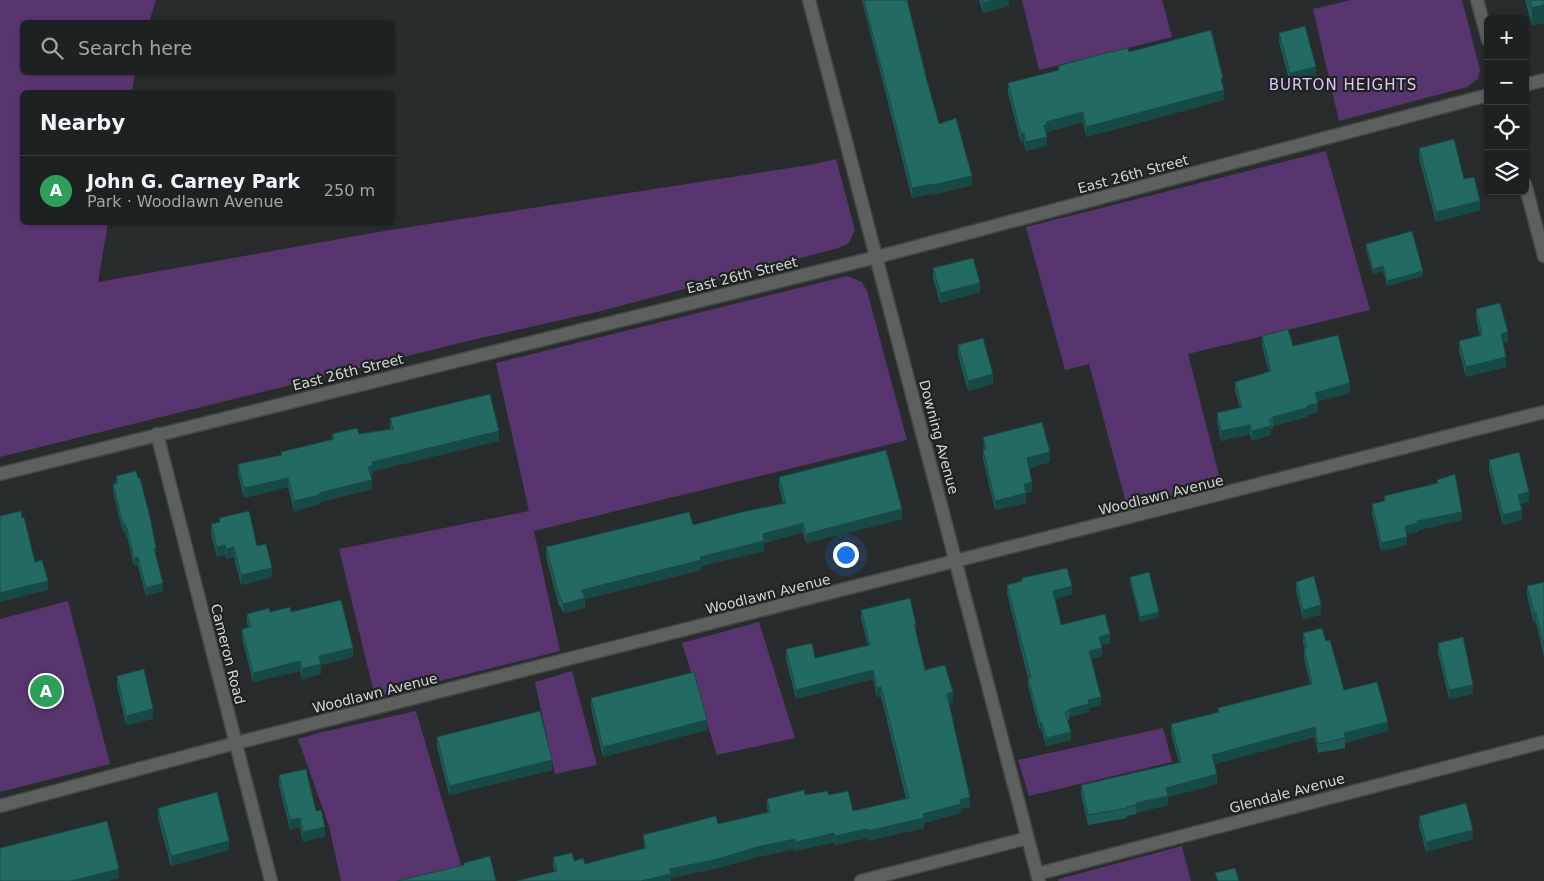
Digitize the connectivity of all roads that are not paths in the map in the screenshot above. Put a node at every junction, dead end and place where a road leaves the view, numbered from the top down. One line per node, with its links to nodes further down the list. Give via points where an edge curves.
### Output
1 (810, 0): 9 (street, Downing Avenue)
2 (1477, 0): 3 (street)
3 (1484, 25)
4 (1544, 80): 5 (street)
5 (1529, 84)
6 (1484, 96): 9 (street, East 26th Street)
7 (1528, 195): 8 (street)
8 (1544, 256)
9 (877, 257): 11 (street, East 26th Street); 13 (street, Downing Avenue)
10 (1544, 412): 13 (street, Woodlawn Avenue)
11 (157, 434): 12 (street, East 26th Street); 15 (street, Cameron Road)
12 (0, 474)
13 (956, 562): 15 (street, Woodlawn Avenue); 17 (street, Downing Avenue)
14 (1544, 742): 18 (street, Glendale Avenue)
15 (236, 743): 16 (street, Woodlawn Avenue); 19 (street, Cameron Road)
16 (0, 806)
17 (1028, 838): 18 (street, Downing Avenue); 20 (street)
18 (1038, 877)
19 (271, 881)
20 (861, 881)

